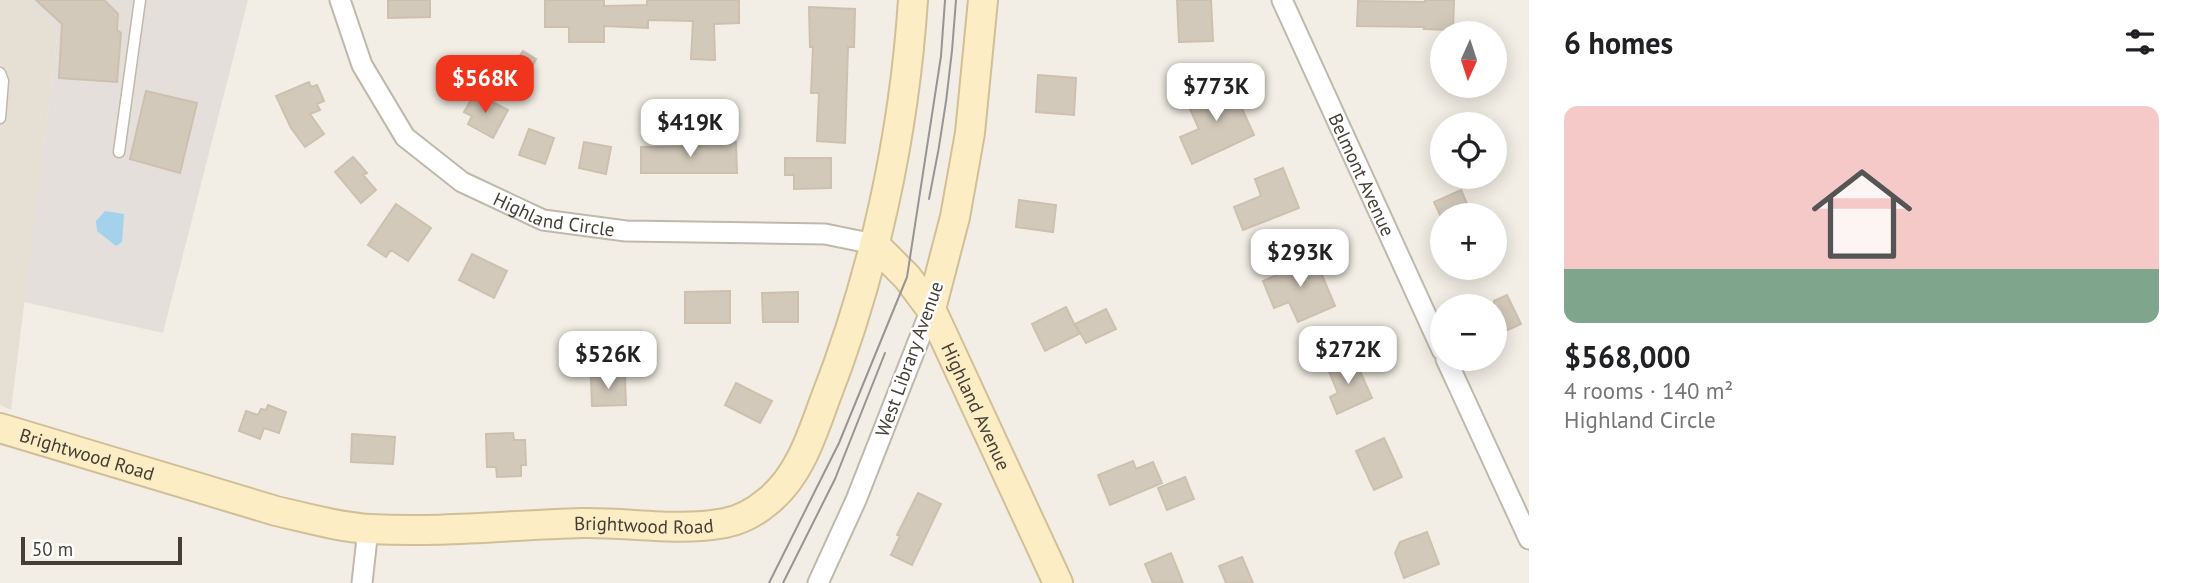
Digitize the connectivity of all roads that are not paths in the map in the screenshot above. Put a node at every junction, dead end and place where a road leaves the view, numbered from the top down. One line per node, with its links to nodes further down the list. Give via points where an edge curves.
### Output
1 (140, 0): 8 (lane)
2 (340, 0): 9 (street, Highland Circle, via 362,65 405,137 462,181 543,219 626,231 825,234)
3 (913, 0): 9 (street, Brightwood Road, via 901,118)
4 (983, 0): 10 (street, West Library Avenue, via 970,133 955,217)
5 (1282, 0): 11 (street, Belmont Avenue)
6 (0, 73): 7 (lane, via 4,81)
7 (0, 118)
8 (120, 152)
9 (874, 244): 10 (street, Highland Avenue); 14 (street, Brightwood Road, via 841,361 808,445 781,489 743,519 701,526 585,523)
10 (930, 309): 17 (street, West Library Avenue, via 856,500); 18 (street, Highland Avenue)
11 (1430, 323)
12 (1452, 371): 15 (street)
13 (0, 428): 14 (street, Brightwood Road, via 276,511)
14 (368, 529): 16 (street)
15 (1529, 539)
16 (362, 583)
17 (818, 583)
18 (1058, 583)

